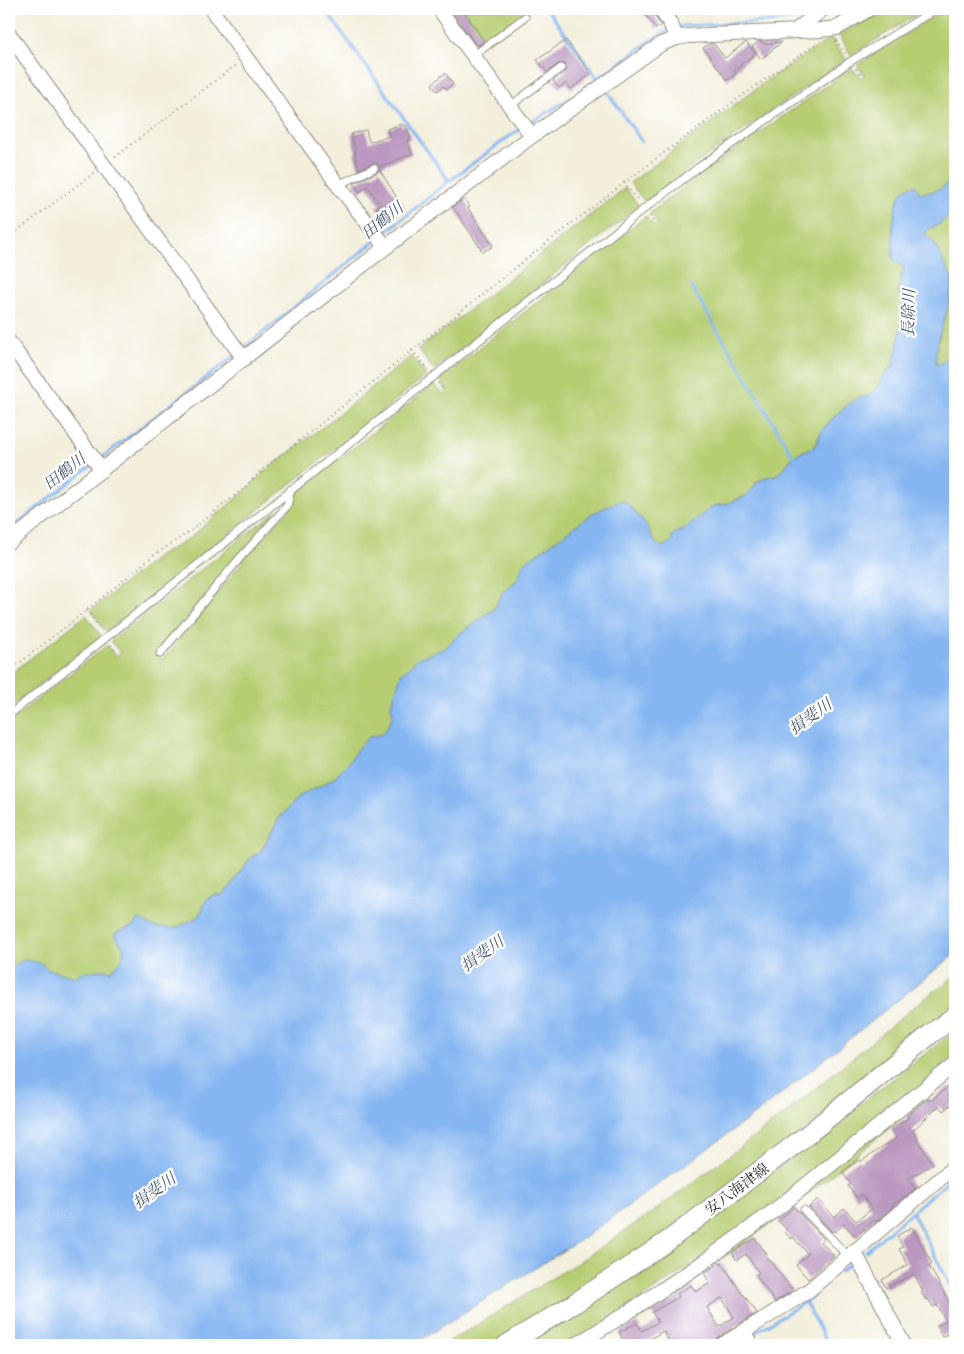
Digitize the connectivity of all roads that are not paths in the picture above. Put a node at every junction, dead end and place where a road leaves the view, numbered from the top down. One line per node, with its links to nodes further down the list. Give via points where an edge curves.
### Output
1 (211, 9): 16 (street)
2 (439, 9): 11 (street)
3 (660, 9): 8 (street)
4 (823, 9): 9 (street)
5 (869, 9): 9 (street, via 837,28)
6 (936, 9): 21 (lane, via 851,61 700,167)
7 (525, 17): 11 (lane)
8 (674, 31): 9 (street, via 688,36); 14 (street, via 661,44)
9 (795, 31)
10 (9, 34): 19 (street)
11 (473, 56): 13 (street)
12 (561, 68): 13 (lane)
13 (510, 106): 14 (street)
14 (531, 134): 17 (street)
15 (374, 168): 16 (lane)
16 (338, 185): 17 (street)
17 (382, 242): 19 (street)
18 (9, 342): 20 (street)
19 (240, 354): 20 (street)
20 (101, 469): 22 (street)
21 (292, 489): 23 (lane, via 287,506); 24 (lane)
22 (9, 542)
23 (160, 654)
24 (9, 715)
25 (955, 1016): 31 (main road, 安八海津線, via 665,1243)
26 (955, 1064): 32 (street, via 701,1264)
27 (955, 1166): 29 (street)
28 (804, 1210): 29 (lane)
29 (851, 1253): 30 (street, via 808,1291); 35 (street)
30 (744, 1332): 33 (street); 34 (street)
31 (506, 1345)
32 (576, 1345)
33 (722, 1345)
34 (751, 1345)
35 (904, 1345)

